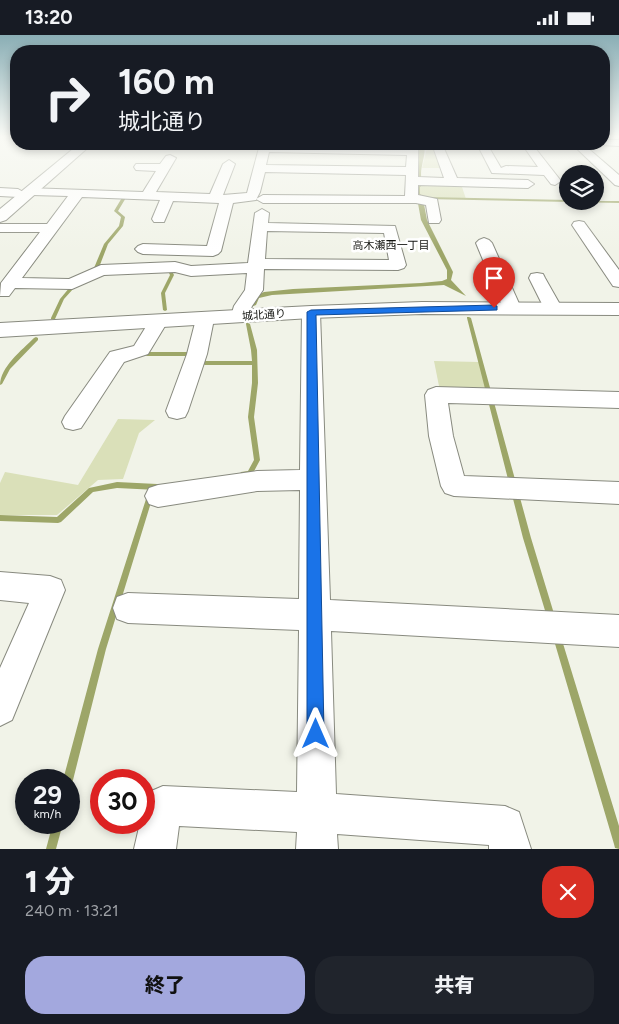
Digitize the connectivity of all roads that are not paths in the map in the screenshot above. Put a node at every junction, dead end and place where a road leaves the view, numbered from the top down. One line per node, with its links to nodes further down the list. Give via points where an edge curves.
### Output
1 (43, 175): 14 (main road)
2 (47, 175): 14 (main road)
3 (160, 175): 16 (street)
4 (226, 175): 18 (street)
5 (258, 175): 19 (street, via 254,192)
6 (393, 175): 10 (street)
7 (449, 175): 10 (street, via 427,182)
8 (459, 175): 12 (street)
9 (550, 175): 11 (street)
10 (412, 176): 20 (street)
11 (556, 182)
12 (528, 184)
13 (0, 192): 14 (street)
14 (25, 192): 15 (street); 21 (main road); 22 (main road)
15 (77, 194): 16 (street); 28 (street)
16 (148, 194): 17 (street)
17 (168, 197): 18 (street); 23 (street)
18 (220, 197): 19 (street); 30 (street, via 213,251)
19 (257, 198): 20 (street); 26 (street)
20 (418, 199): 24 (street, via 432,202)
21 (0, 206)
22 (0, 217)
23 (158, 219)
24 (434, 220)
25 (579, 225): 33 (street)
26 (259, 227): 31 (street); 31 (street, via 390,229 398,265)
27 (0, 228): 28 (street)
28 (51, 228): 34 (street)
29 (484, 243): 36 (street)
30 (143, 249)
31 (256, 266): 34 (street, via 191,271 175,267 101,270 72,284); 39 (street, via 254,290 242,306)
32 (537, 278): 35 (street)
33 (619, 282)
34 (5, 289)
35 (550, 303): 36 (main road, 城北通り); 37 (main road, 城北通り)
36 (512, 308): 38 (main road, 城北通り)
37 (619, 309)
38 (311, 312): 39 (main road, 城北通り); 47 (street)
39 (240, 317): 40 (main road, 城北通り)
40 (205, 319): 41 (main road, 城北通り); 45 (street, via 196,358)
41 (159, 321): 42 (main road, 城北通り); 43 (street)
42 (0, 330)
43 (137, 351): 46 (street, via 117,357)
44 (619, 401): 48 (street, via 436,395 441,436 454,486)
45 (177, 411)
46 (73, 422)
47 (313, 480): 49 (street, via 257,481); 52 (street)
48 (619, 493)
49 (158, 496)
50 (0, 586): 54 (street, via 50,590)
51 (128, 608): 52 (street)
52 (314, 615): 53 (street); 55 (street)
53 (619, 631)
54 (0, 708)
55 (317, 831): 56 (street, via 163,806); 57 (street, via 505,826)
56 (155, 849)
57 (510, 849)

